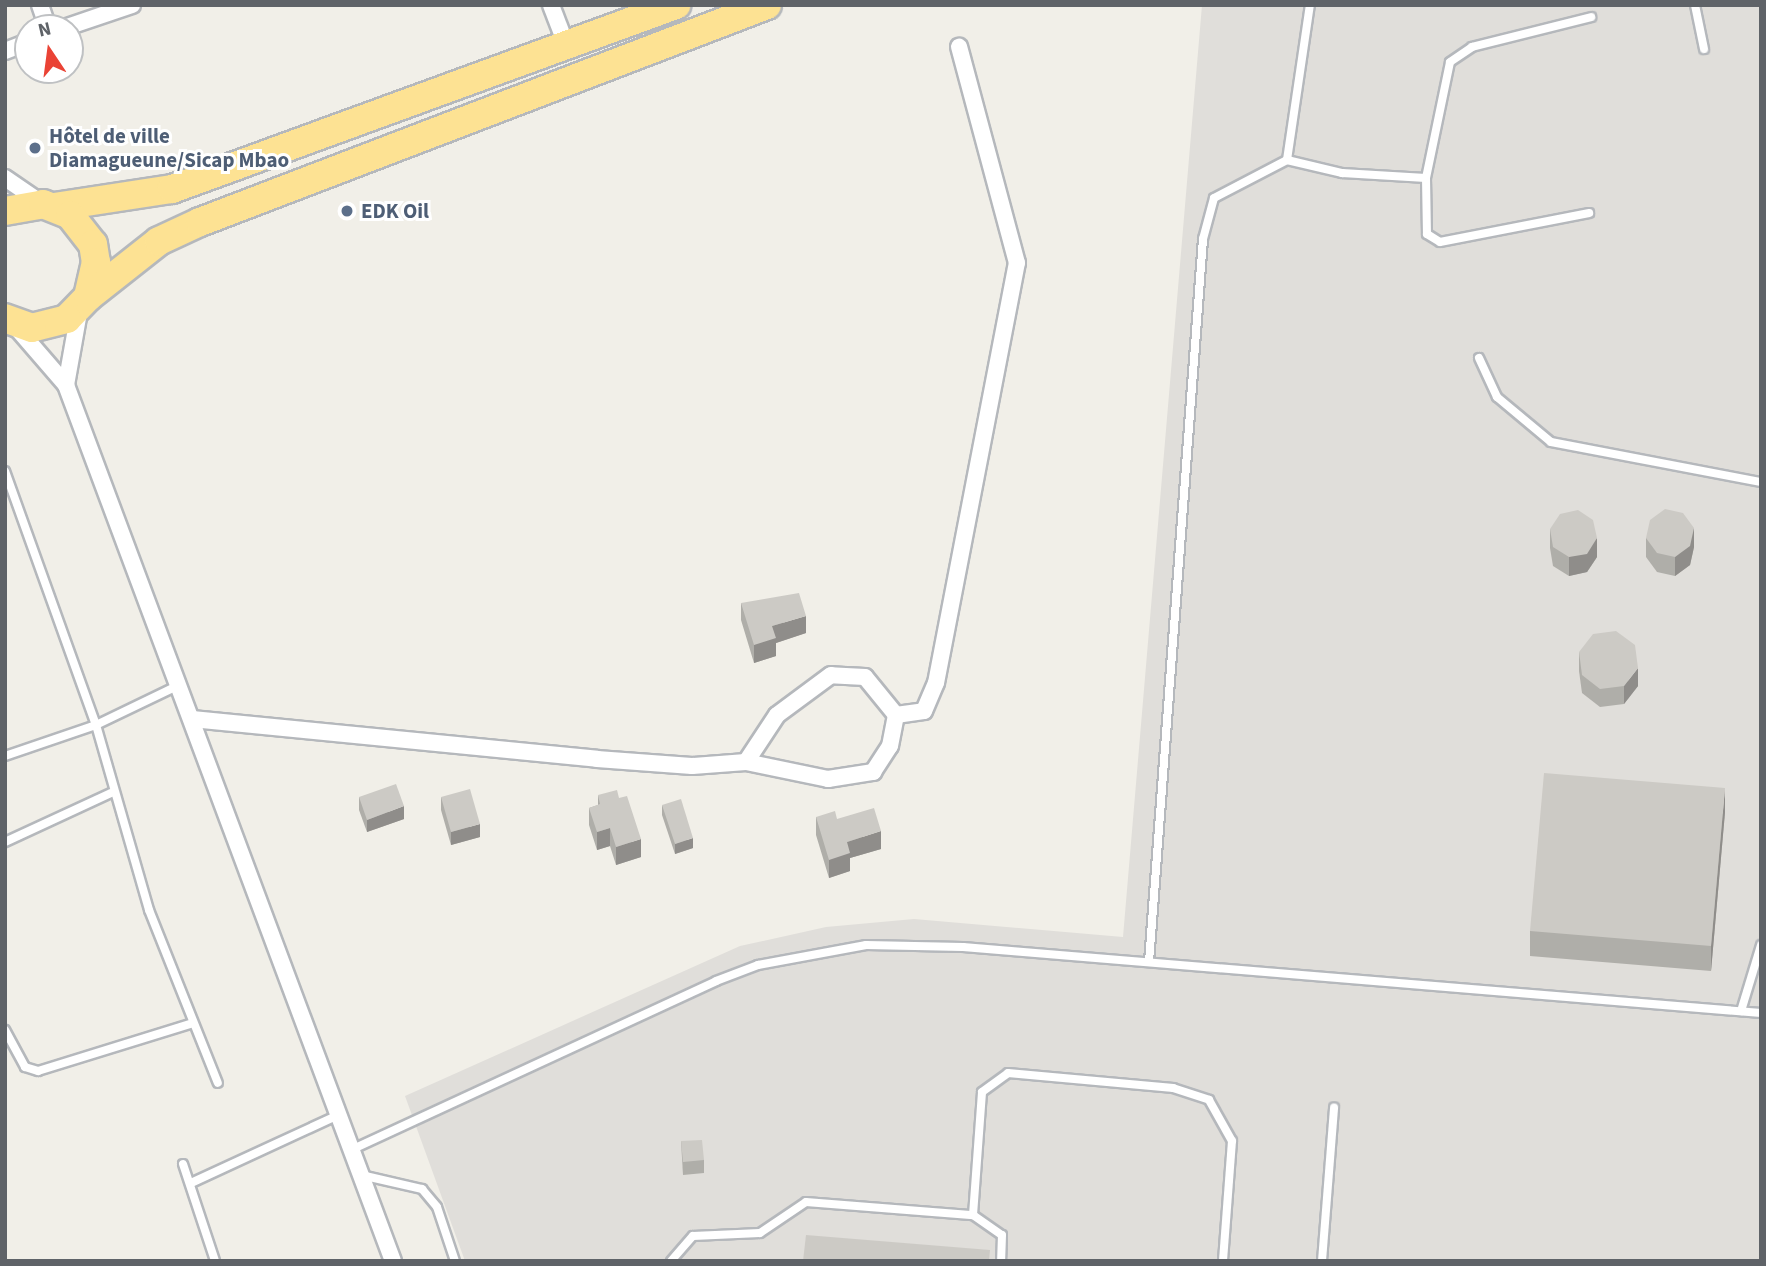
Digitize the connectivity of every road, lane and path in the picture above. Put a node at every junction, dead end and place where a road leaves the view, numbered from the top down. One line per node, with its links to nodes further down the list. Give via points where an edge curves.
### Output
1 (132, 5): 8 (street)
2 (551, 5): 9 (street)
3 (676, 5): 9 (highway)
4 (767, 5): 18 (highway, via 201,222 159,242)
5 (1310, 5): 12 (lane)
6 (1695, 5): 11 (lane)
7 (1591, 17): 14 (lane, via 1472,47 1450,62)
8 (84, 21)
9 (567, 47): 15 (highway, via 172,189)
10 (959, 47): 25 (street, via 1017,263 936,684 923,711)
11 (1704, 49)
12 (1287, 160): 14 (lane, via 1342,173); 33 (lane, via 1214,198 1203,239)
13 (5, 178): 15 (street)
14 (1426, 178): 17 (lane, via 1427,233 1440,242)
15 (48, 206): 16 (highway); 18 (highway, via 77,222 93,244 96,262)
16 (5, 211)
17 (1589, 213)
18 (84, 302): 19 (highway, via 50,326); 21 (street)
19 (10, 322): 21 (street)
20 (1479, 358): 23 (lane, via 1497,397 1550,442)
21 (66, 386): 24 (street)
22 (5, 471): 27 (lane)
23 (1761, 482)
24 (179, 685): 26 (street); 27 (lane)
25 (896, 715): 29 (street, via 882,762 862,778 828,779); 29 (street, via 865,677 831,676 777,715)
26 (192, 719): 29 (street, via 597,759 692,766); 40 (street)
27 (96, 725): 28 (lane); 30 (lane)
28 (5, 756)
29 (746, 762)
30 (111, 793): 31 (lane); 36 (lane)
31 (5, 842)
32 (1761, 945): 34 (lane)
33 (1149, 962): 34 (lane); 41 (lane, via 866,945 758,965)
34 (1741, 1011): 35 (lane)
35 (1761, 1013)
36 (192, 1023): 37 (lane, via 38,1071 25,1067); 38 (lane)
37 (5, 1030)
38 (219, 1083)
39 (1334, 1107): 52 (lane)
40 (338, 1115): 41 (street); 44 (lane)
41 (351, 1150): 43 (street)
42 (183, 1164): 44 (lane)
43 (360, 1175): 47 (street); 48 (lane, via 422,1189 437,1207)
44 (191, 1183): 46 (lane)
45 (973, 1215): 49 (lane, via 806,1202 760,1233 693,1236); 50 (lane, via 1002,1235); 51 (lane, via 982,1092 992,1079 1008,1073 1189,1090 1220,1111 1232,1141)
46 (215, 1261)
47 (393, 1261)
48 (455, 1261)
49 (671, 1261)
50 (1000, 1261)
51 (1223, 1261)
52 (1322, 1261)

